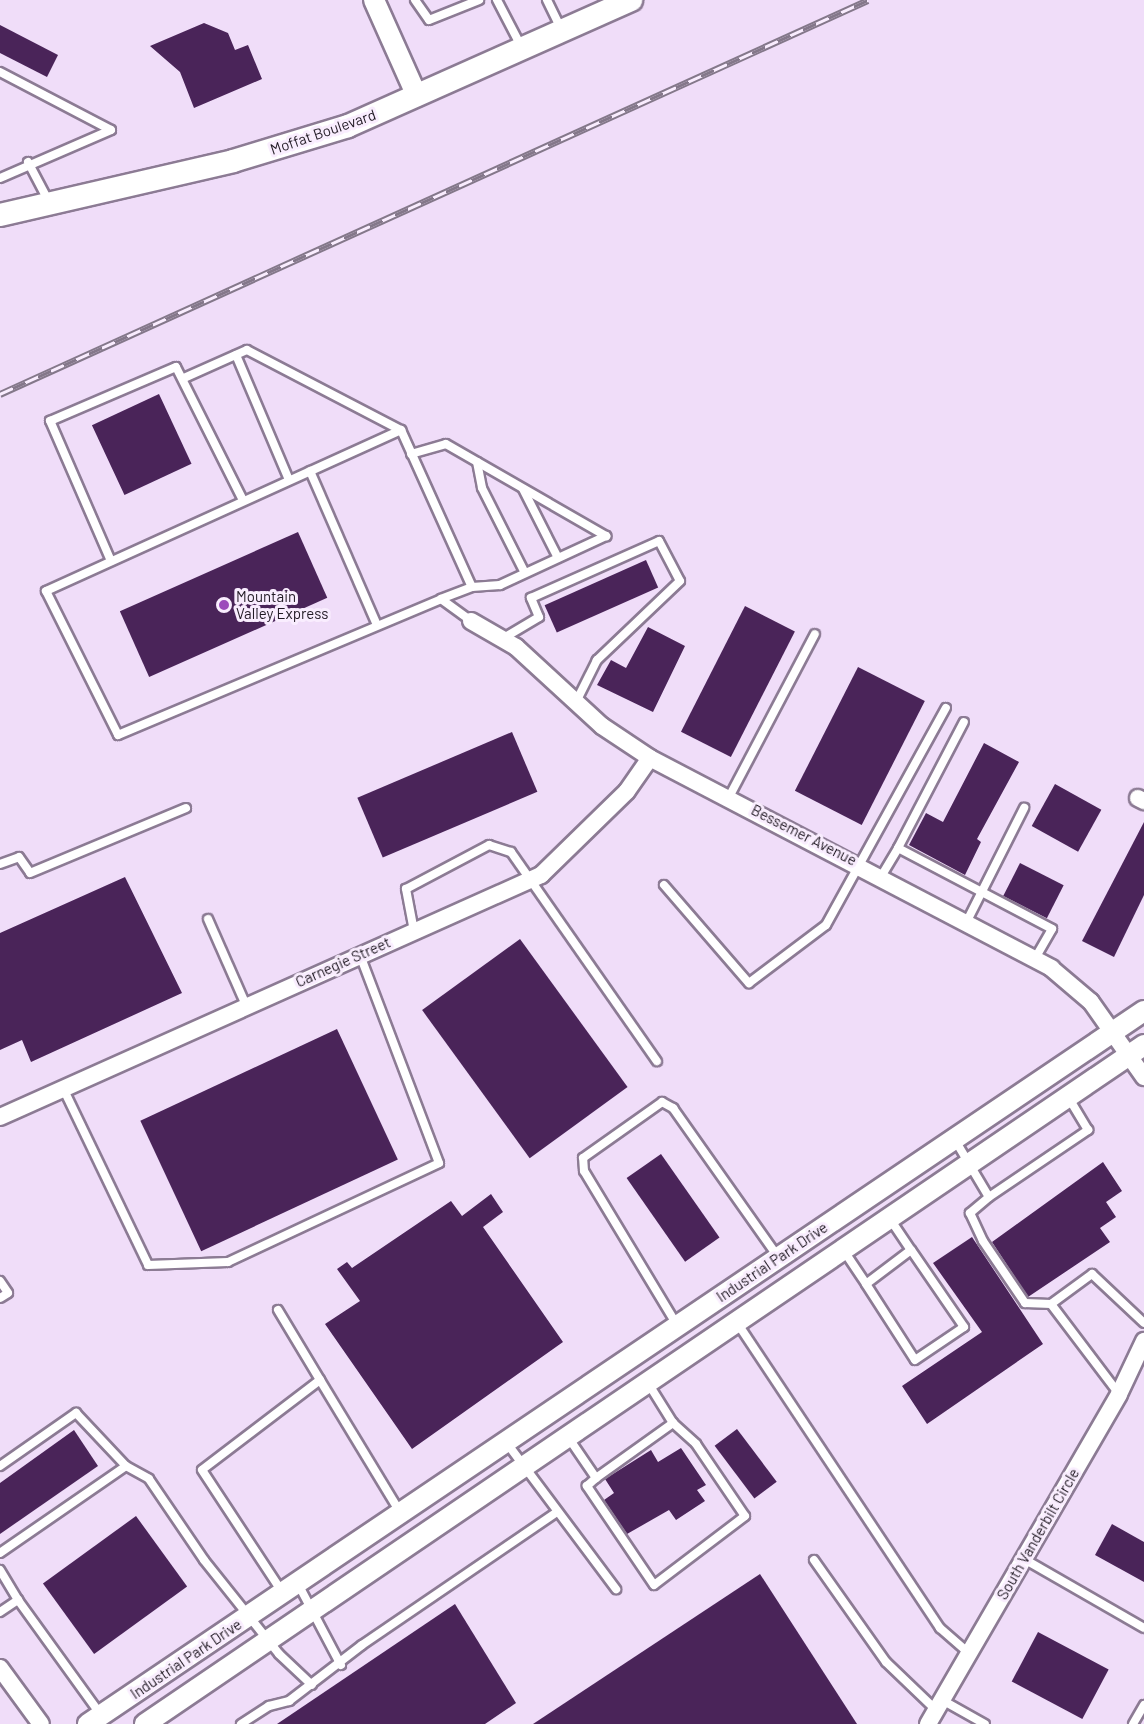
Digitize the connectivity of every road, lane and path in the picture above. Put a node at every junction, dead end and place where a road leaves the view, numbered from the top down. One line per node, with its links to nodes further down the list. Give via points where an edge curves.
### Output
1 (374, 0): 10 (street)
2 (415, 0): 3 (lane, via 429,20)
3 (479, 0)
4 (497, 0): 8 (lane)
5 (548, 0): 7 (lane)
6 (631, 0): 7 (main road, Moffat Boulevard)
7 (562, 31): 8 (main road, Moffat Boulevard)
8 (522, 49): 10 (main road, Moffat Boulevard)
9 (0, 72): 11 (lane, via 111,130)
10 (417, 96): 13 (main road, Moffat Boulevard, via 348,126 233,161)
11 (28, 162): 12 (lane); 13 (lane)
12 (0, 178)
13 (48, 200): 14 (main road, Moffat Boulevard)
14 (0, 215)
15 (236, 355): 16 (lane); 17 (lane, via 247,350); 21 (lane)
16 (184, 378): 23 (lane); 25 (lane, via 176,367 50,421)
17 (401, 430): 18 (lane); 20 (lane)
18 (411, 454): 19 (lane, via 446,444); 27 (lane)
19 (477, 462): 22 (lane); 26 (lane, via 482,488)
20 (309, 471): 21 (lane); 30 (lane)
21 (289, 480): 23 (lane)
22 (523, 488): 24 (lane); 24 (lane, via 606,536)
23 (243, 500): 25 (lane)
24 (558, 558): 26 (lane)
25 (111, 561): 30 (lane, via 46,591 118,735)
26 (525, 573): 27 (lane, via 500,585)
27 (472, 587): 28 (lane)
28 (441, 599): 29 (lane); 30 (lane)
29 (471, 621): 32 (street, Bessemer Avenue)
30 (377, 625)
31 (815, 634): 37 (lane)
32 (502, 639): 33 (street, Bessemer Avenue); 33 (lane, via 539,617 531,598 659,542 680,581 597,660)
33 (575, 704): 36 (street, Bessemer Avenue)
34 (946, 708): 42 (lane)
35 (964, 722): 40 (lane)
36 (650, 758): 37 (street, Bessemer Avenue); 44 (street, Carnegie Street, via 581,841)
37 (729, 797): 42 (street, Bessemer Avenue)
38 (186, 808): 41 (lane, via 30,873 19,857)
39 (1024, 808): 46 (lane)
40 (898, 848): 43 (lane); 46 (lane)
41 (0, 864)
42 (861, 864): 43 (street, Bessemer Avenue); 45 (lane, via 826,925 750,983)
43 (882, 875): 48 (street, Bessemer Avenue)
44 (533, 879): 49 (street, Carnegie Street); 49 (lane, via 511,852 489,844 406,890); 56 (lane)
45 (664, 885)
46 (981, 892): 48 (lane); 51 (lane, via 1052,929)
47 (208, 919): 52 (lane)
48 (967, 921): 51 (street, Bessemer Avenue)
49 (414, 931): 50 (street, Carnegie Street)
50 (360, 955): 52 (street, Carnegie Street); 58 (lane, via 439,1163 228,1262 148,1265)
51 (1035, 958): 54 (street, Bessemer Avenue, via 1073,985)
52 (246, 1005): 58 (street, Carnegie Street)
53 (1144, 1011): 54 (street, Industrial Park Drive)
54 (1114, 1030): 55 (street, Bessemer Avenue); 61 (street, Industrial Park Drive)
55 (1137, 1049): 57 (street); 59 (street, Industrial Park Drive)
56 (657, 1061)
57 (1144, 1077)
58 (63, 1088): 60 (street, Carnegie Street)
59 (1068, 1097): 62 (street, Industrial Park Drive); 63 (lane, via 1088,1130)
60 (0, 1117)
61 (954, 1137): 62 (lane); 67 (street, Industrial Park Drive)
62 (968, 1165): 63 (lane); 64 (street, Industrial Park Drive)
63 (989, 1197): 71 (lane, via 970,1213 983,1241 1025,1303)
64 (890, 1219): 65 (lane); 66 (street, Industrial Park Drive)
65 (911, 1250): 69 (lane); 69 (lane, via 964,1327 915,1360)
66 (844, 1251): 69 (lane); 74 (street, Industrial Park Drive)
67 (778, 1258): 75 (street, Industrial Park Drive); 75 (lane, via 673,1108 662,1102 583,1158 584,1171)
68 (0, 1281): 70 (lane, via 8,1293)
69 (866, 1284)
70 (0, 1298)
71 (1051, 1304): 73 (lane, via 1092,1274); 79 (lane)
72 (278, 1310): 77 (lane)
73 (1144, 1323)
74 (738, 1324): 78 (street, Industrial Park Drive); 102 (lane, via 940,1628)
75 (677, 1326): 82 (street, Industrial Park Drive)
76 (1144, 1341): 79 (street, South Vanderbilt Circle)
77 (320, 1380): 87 (lane); 94 (lane, via 202,1470)
78 (648, 1383): 80 (lane); 81 (street, Industrial Park Drive)
79 (1119, 1394): 91 (street, South Vanderbilt Circle)
80 (674, 1422): 86 (lane); 86 (lane, via 696,1444 745,1516 654,1584 587,1486)
81 (568, 1437): 85 (street, Industrial Park Drive); 86 (lane)
82 (506, 1441): 85 (lane); 87 (street, Industrial Park Drive)
83 (0, 1466): 84 (lane, via 76,1413)
84 (126, 1466): 90 (lane); 98 (lane, via 149,1479 204,1560)
85 (523, 1467): 88 (lane); 89 (street, Industrial Park Drive)
86 (596, 1478)
87 (401, 1512): 89 (street); 94 (street, Industrial Park Drive)
88 (557, 1512): 95 (lane); 103 (lane, via 362,1645)
89 (416, 1539): 99 (street, Industrial Park Drive)
90 (0, 1553)
91 (1024, 1559): 100 (lane); 102 (street, South Vanderbilt Circle)
92 (814, 1560): 107 (lane, via 886,1662)
93 (0, 1570): 96 (lane)
94 (290, 1587): 98 (street, Industrial Park Drive); 99 (street)
95 (616, 1589)
96 (18, 1600): 97 (lane); 108 (lane)
97 (0, 1612)
98 (251, 1614): 101 (lane); 108 (street, Industrial Park Drive)
99 (306, 1614): 101 (street, Industrial Park Drive); 103 (lane, via 324,1625 327,1645)
100 (1144, 1628)
101 (268, 1640): 105 (lane); 110 (street, Industrial Park Drive)
102 (969, 1653): 107 (street, South Vanderbilt Circle)
103 (341, 1665): 105 (lane)
104 (0, 1668): 109 (street)
105 (312, 1685): 111 (lane)
106 (1144, 1705): 113 (lane)
107 (935, 1711): 112 (lane)
108 (95, 1720)
109 (41, 1724)
110 (145, 1724)
111 (241, 1724)
112 (985, 1724)
113 (1133, 1724)

